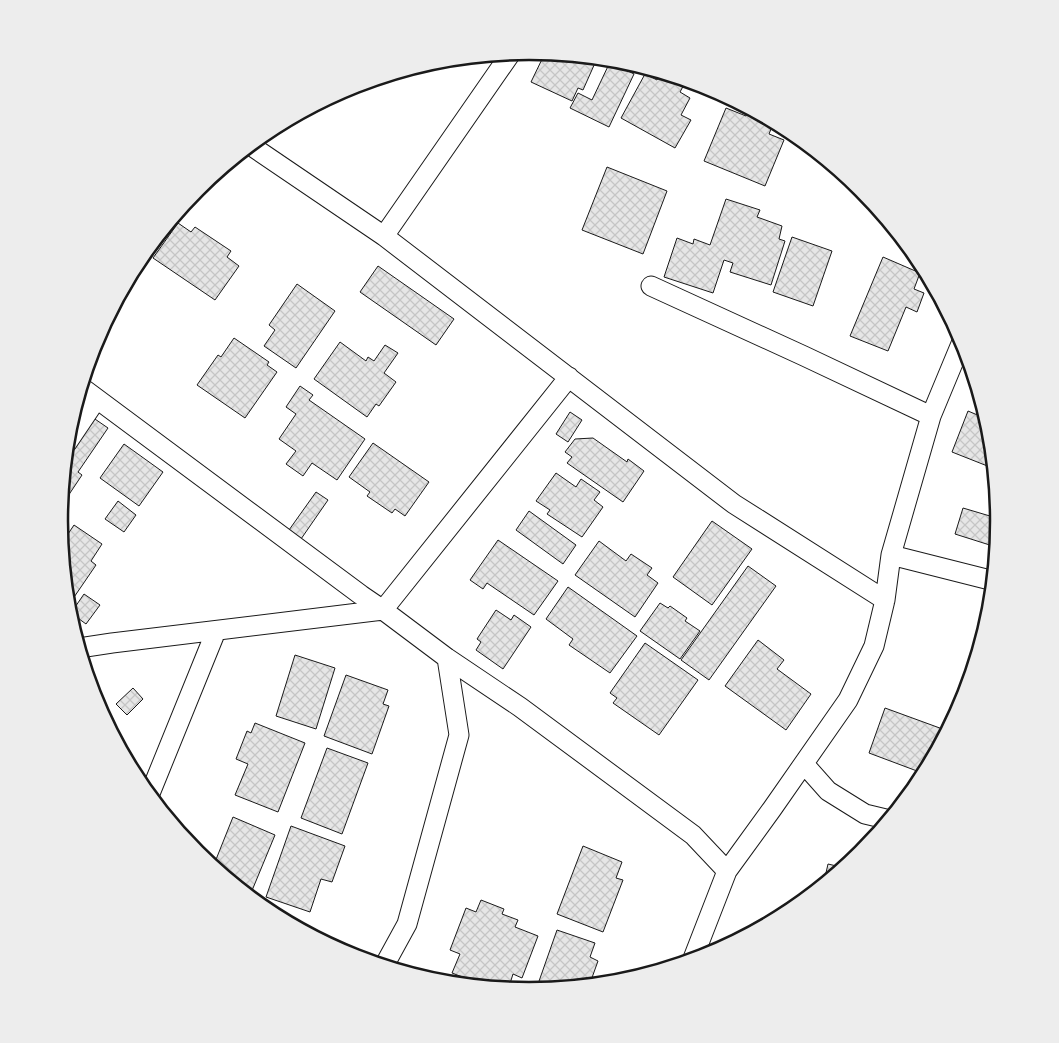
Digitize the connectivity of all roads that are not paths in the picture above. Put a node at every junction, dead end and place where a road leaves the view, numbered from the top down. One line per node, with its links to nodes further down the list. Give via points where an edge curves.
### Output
1 (507, 61): 3 (street)
2 (257, 150): 3 (street)
3 (384, 236): 6 (street)
4 (651, 286): 9 (street)
5 (958, 351): 9 (street)
6 (569, 377): 13 (street, via 734,504); 14 (street)
7 (87, 392): 8 (street)
8 (96, 400): 10 (street); 14 (street)
9 (931, 416): 11 (street)
10 (78, 427)
11 (891, 555): 12 (street); 13 (street)
12 (987, 578)
13 (885, 600): 18 (street, via 874,646 848,700)
14 (383, 610): 15 (street); 17 (street)
15 (216, 631): 16 (street); 19 (street)
16 (86, 647)
17 (447, 658): 21 (street, via 520,707 693,835); 23 (street, via 459,735 407,924)
18 (804, 764): 20 (street, via 828,791 864,814); 21 (street)
19 (153, 787)
20 (882, 818)
21 (727, 870): 22 (street)
22 (695, 952)
23 (387, 961)

